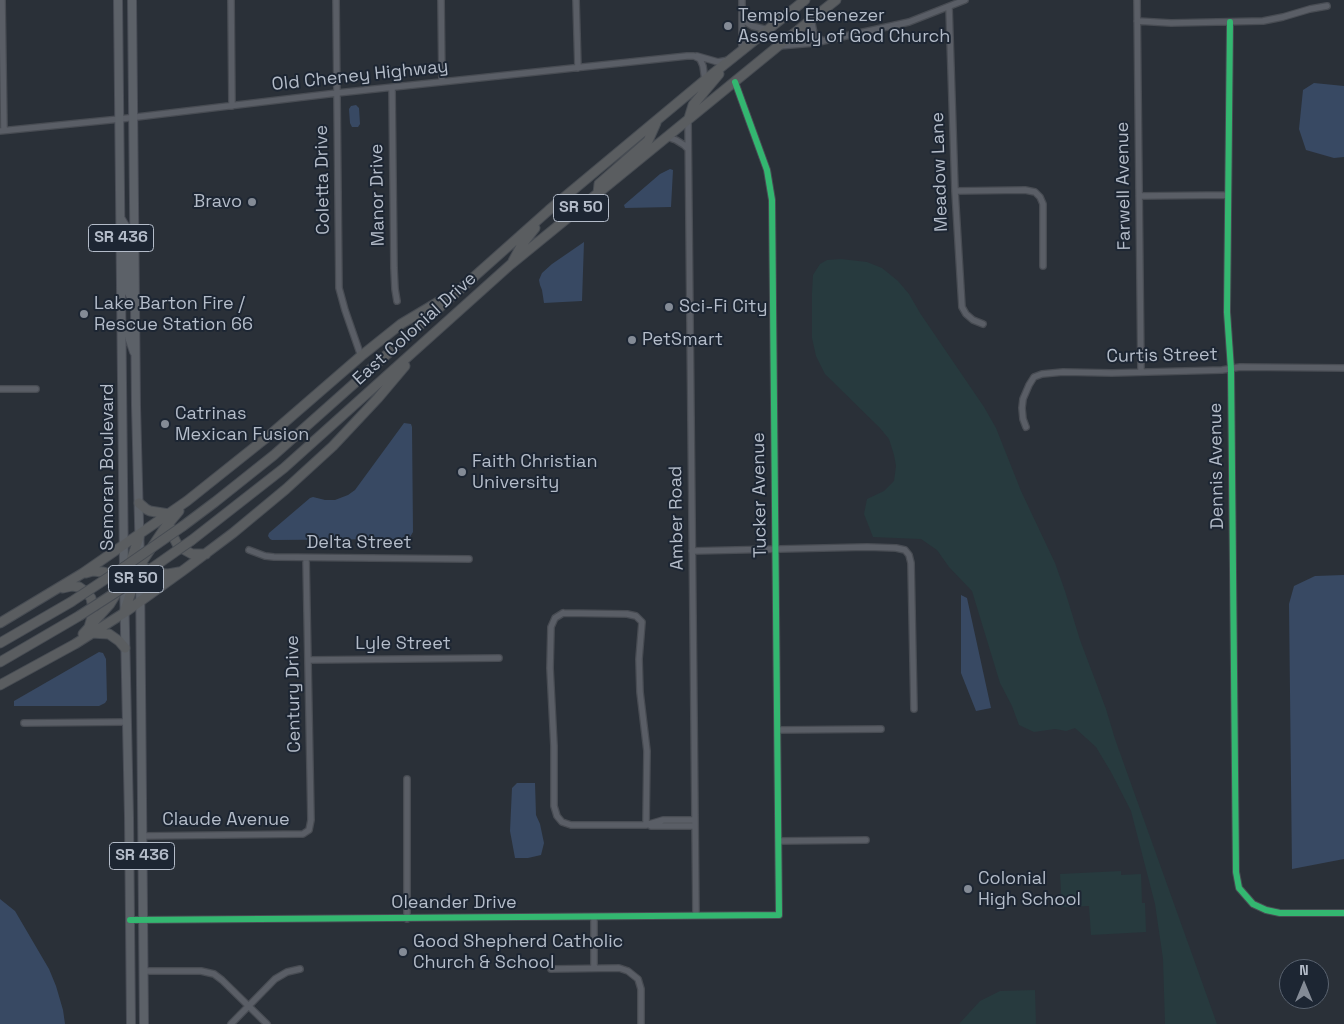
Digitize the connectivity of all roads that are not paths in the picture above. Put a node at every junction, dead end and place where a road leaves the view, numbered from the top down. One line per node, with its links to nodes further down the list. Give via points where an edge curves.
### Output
1 (2, 0): 36 (street)
2 (118, 0): 33 (main road, Semoran Boulevard / SR 436)
3 (132, 0): 32 (main road, Semoran Boulevard / SR 436)
4 (231, 0): 31 (street)
5 (336, 0): 30 (street, Coletta Drive)
6 (441, 0): 27 (street)
7 (576, 0): 25 (street)
8 (742, 0): 15 (street)
9 (805, 0): 19 (highway, East Colonial Drive / SR 50)
10 (836, 0): 16 (highway, East Colonial Drive / SR 50)
11 (965, 0): 14 (street)
12 (1137, 0): 17 (street, Farwell Avenue)
13 (1327, 6): 18 (street, via 1262,21)
14 (949, 7): 20 (street, via 909,22); 39 (street, Meadow Lane)
15 (742, 15): 19 (street, via 752,26); 22 (street)
16 (811, 19): 20 (street, via 814,33); 21 (highway, East Colonial Drive / SR 50)
17 (1137, 21): 18 (street); 42 (street, Farwell Avenue)
18 (1230, 22): 41 (street, Dennis Avenue)
19 (768, 30): 22 (highway, East Colonial Drive / SR 50)
20 (823, 41): 21 (street)
21 (777, 47): 28 (highway, East Colonial Drive / SR 50)
22 (742, 50): 24 (highway, East Colonial Drive / SR 50)
23 (694, 56): 24 (street, Old Cheney Highway, via 718,62); 25 (street, Old Cheney Highway); 26 (street, via 700,59)
24 (733, 59): 26 (highway, East Colonial Drive / SR 50); 34 (highway, via 693,105)
25 (578, 68): 27 (street, Old Cheney Highway)
26 (706, 80): 35 (highway, East Colonial Drive / SR 50)
27 (442, 82): 29 (street, Old Cheney Highway)
28 (735, 82): 34 (highway, East Colonial Drive / SR 50); 66 (street, Tucker Avenue, via 768,170 772,200)
29 (392, 88): 30 (street, Old Cheney Highway); 48 (street, Manor Drive)
30 (337, 93): 31 (street, Old Cheney Highway); 54 (street, Coletta Drive, via 339,288)
31 (232, 106): 32 (street, Old Cheney Highway)
32 (132, 117): 33 (street, Old Cheney Highway); 49 (main road, Semoran Boulevard / SR 436)
33 (120, 119): 36 (street, Old Cheney Highway); 44 (main road, Semoran Boulevard / SR 436)
34 (688, 120): 37 (highway, East Colonial Drive / SR 50); 38 (street, Amber Road)
35 (656, 123): 40 (highway, via 648,141 599,184); 43 (highway, East Colonial Drive / SR 50)
36 (2, 131)
37 (667, 137): 38 (street, via 680,142); 40 (highway, East Colonial Drive / SR 50)
38 (688, 150): 67 (street, Amber Road)
39 (954, 191): 46 (street, via 1025,190 1040,197 1043,204); 51 (street, Meadow Lane, via 962,307 972,320)
40 (598, 193): 45 (highway, East Colonial Drive / SR 50)
41 (1228, 195): 42 (street); 56 (street, Dennis Avenue, via 1227,312)
42 (1139, 196): 57 (street, Farwell Avenue)
43 (549, 210): 45 (highway); 47 (highway, East Colonial Drive / SR 50)
44 (120, 218): 49 (main road, via 127,229 128,291); 50 (main road, Semoran Boulevard / SR 436)
45 (510, 265): 52 (highway, East Colonial Drive / SR 50)
46 (1043, 266)
47 (460, 289): 54 (highway, via 401,324); 82 (highway, East Colonial Drive / SR 50, bridge, via 274,455 215,502 120,570)
48 (397, 301)
49 (136, 306): 53 (main road, Semoran Boulevard / SR 436)
50 (122, 324): 53 (main road, via 129,332); 64 (main road, Semoran Boulevard / SR 436)
51 (983, 324)
52 (424, 343): 68 (highway, via 333,446); 86 (highway, East Colonial Drive / SR 50, bridge, via 284,468 192,540 136,580)
53 (136, 356): 61 (main road, Semoran Boulevard / SR 436)
54 (361, 356): 62 (highway)
55 (1344, 368): 56 (street, Curtis Street)
56 (1231, 369): 57 (street, Curtis Street); 100 (street, Dennis Avenue, via 1236,872 1239,888 1253,904 1266,910)
57 (1141, 371): 60 (street, Curtis Street, via 1062,372 1034,377 1023,399)
58 (0, 389): 59 (street)
59 (36, 389)
60 (1026, 427)
61 (139, 503): 62 (highway, via 150,511); 63 (main road, Semoran Boulevard / SR 436)
62 (170, 517): 63 (highway); 68 (highway, via 173,536 178,544 192,554); 72 (highway)
63 (140, 534): 64 (highway); 69 (highway); 72 (main road, Semoran Boulevard / SR 436)
64 (124, 545): 69 (highway); 74 (highway); 75 (main road, Semoran Boulevard / SR 436)
65 (249, 550): 70 (street, Delta Street, via 265,556)
66 (776, 550): 67 (street); 88 (street, via 867,547 906,550 911,563); 92 (street, Tucker Avenue)
67 (692, 551): 94 (street, Amber Road)
68 (206, 554): 73 (highway)
69 (132, 558): 72 (highway); 75 (highway)
70 (306, 558): 71 (street, Delta Street); 85 (street, Century Drive)
71 (469, 559)
72 (140, 565): 73 (highway, via 168,574); 77 (highway); 78 (main road, Semoran Boulevard / SR 436)
73 (185, 569): 78 (highway)
74 (83, 573): 75 (highway, via 103,572); 76 (highway)
75 (124, 581): 77 (highway); 79 (main road, Semoran Boulevard / SR 436); 81 (highway)
76 (60, 588): 80 (highway); 81 (highway, via 79,587 91,598)
77 (132, 590): 78 (highway); 79 (highway)
78 (141, 602): 79 (highway); 97 (main road, Semoran Boulevard / SR 436)
79 (124, 613): 81 (highway); 83 (main road, Semoran Boulevard / SR 436)
80 (0, 623)
81 (90, 631): 83 (highway, via 109,634); 87 (highway, via 75,644)
82 (0, 643)
83 (125, 648): 89 (main road, Semoran Boulevard / SR 436)
84 (499, 658): 85 (street, Lyle Street)
85 (308, 660): 96 (street, Century Drive)
86 (0, 662)
87 (0, 685)
88 (914, 709)
89 (126, 722): 90 (street); 105 (main road, Semoran Boulevard / SR 436)
90 (24, 723)
91 (882, 729): 92 (street)
92 (778, 730): 99 (street, Tucker Avenue)
93 (407, 779): 104 (street)
94 (695, 823): 95 (street); 102 (street, Amber Road)
95 (646, 826): 95 (street, via 571,826 557,816 554,806 551,627 555,618 563,613 627,614 642,622 639,658 647,751)
96 (309, 830): 97 (street, Claude Avenue, via 303,834)
97 (142, 836): 106 (main road, Semoran Boulevard / SR 436)
98 (866, 840): 99 (street)
99 (779, 841): 101 (street, Tucker Avenue)
100 (1344, 913)
101 (779, 914): 102 (street, Oleander Drive)
102 (696, 915): 103 (street, Oleander Drive)
103 (594, 917): 104 (street, Oleander Drive); 107 (street)
104 (407, 919): 106 (street, Oleander Drive)
105 (130, 920): 106 (street, Oleander Drive); 112 (main road, Semoran Boulevard / SR 436)
106 (143, 920): 110 (main road, Semoran Boulevard / SR 436)
107 (594, 968): 109 (street); 116 (street, via 619,968 638,979)
108 (300, 969): 111 (street, via 275,979)
109 (551, 969)
110 (144, 970): 111 (street, via 202,970 214,974); 113 (main road, Semoran Boulevard / SR 436)
111 (248, 1006): 114 (street); 115 (street)
112 (131, 1024)
113 (144, 1024)
114 (231, 1024)
115 (267, 1024)
116 (641, 1024)

